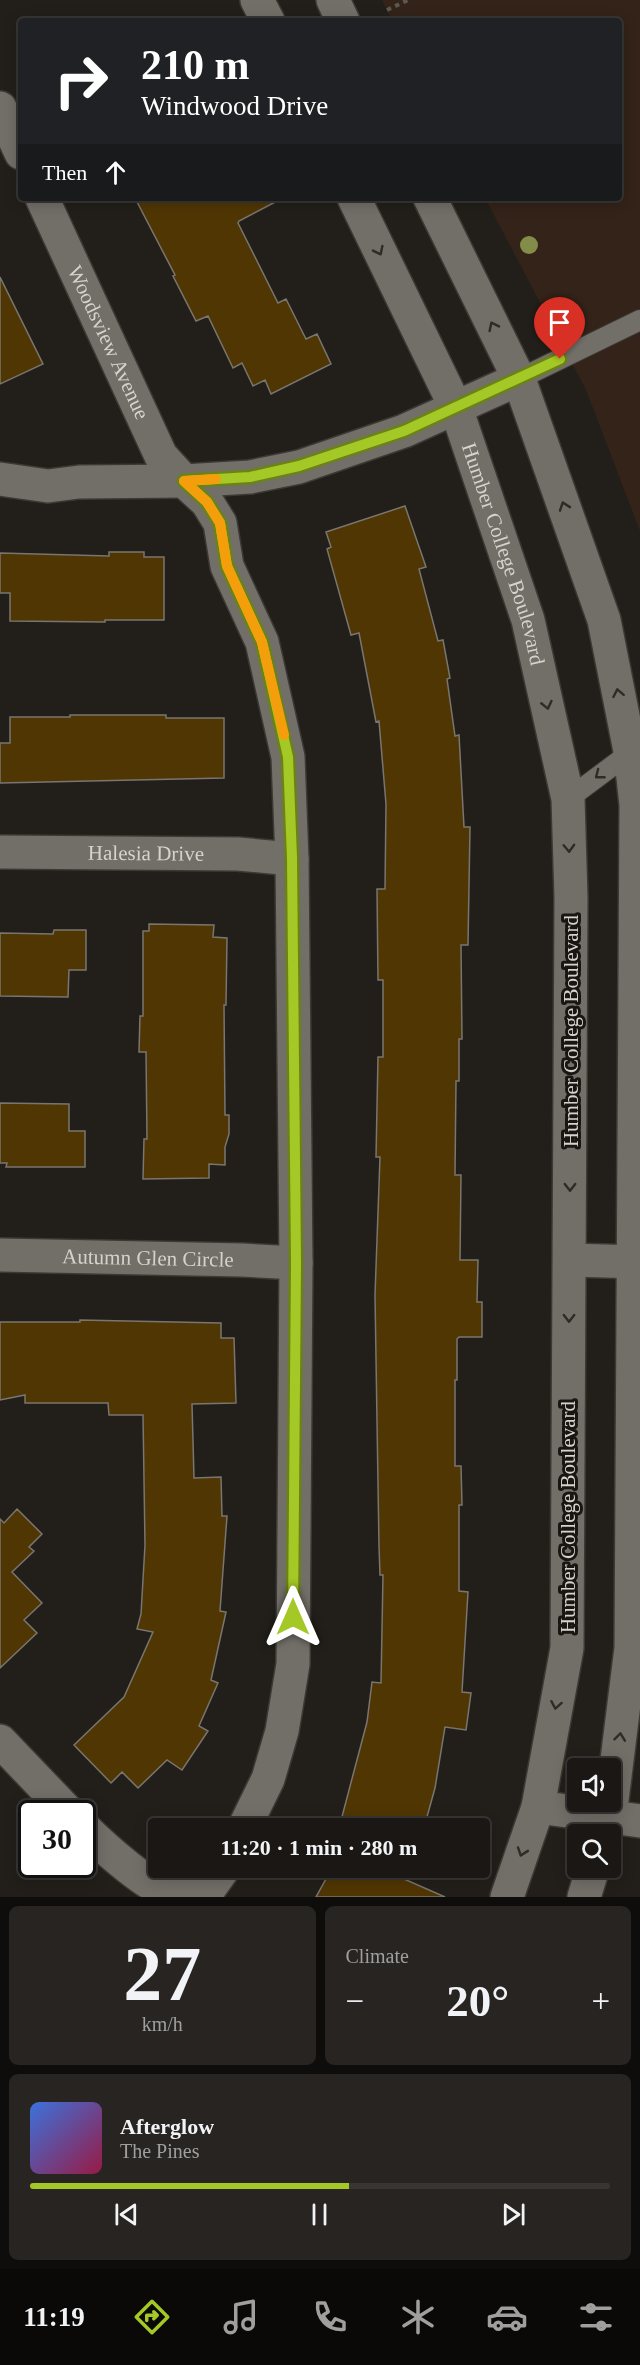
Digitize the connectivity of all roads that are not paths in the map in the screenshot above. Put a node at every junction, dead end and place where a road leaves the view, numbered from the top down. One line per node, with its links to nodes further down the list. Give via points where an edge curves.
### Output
1 (257, 0): 3 (street)
2 (333, 0): 4 (street)
3 (266, 18)
4 (342, 18)
5 (0, 108): 6 (street)
6 (18, 147)
7 (43, 201): 14 (street, Woodsview Avenue, via 161,456)
8 (355, 201): 12 (street, Humber College Boulevard, one-way to 12)
9 (431, 201): 11 (street, one-way to 9)
10 (640, 320): 11 (lane)
11 (519, 379): 12 (street); 15 (street, one-way to 11, via 604,620)
12 (456, 408): 14 (street, via 404,431 299,466 250,477); 16 (street, Humber College Boulevard, one-way to 16, via 528,620)
13 (0, 479): 14 (street, via 48,486)
14 (184, 481): 18 (street, via 207,502 220,523 227,566 262,642 288,757)
15 (635, 749): 16 (lane, one-way to 16); 21 (street)
16 (568, 799): 20 (street, Humber College Boulevard, one-way to 20)
17 (0, 852): 18 (street, Halesia Drive)
18 (292, 858): 22 (street)
19 (0, 1255): 22 (street, Autumn Glen Circle)
20 (570, 1260): 21 (street); 25 (street, Humber College Boulevard, one-way to 25, via 567,1648)
21 (637, 1262): 27 (street, one-way to 21, via 631,1648)
22 (296, 1263): 26 (street, via 293,1664 282,1731 268,1779)
23 (0, 1741): 24 (street)
24 (57, 1800)
25 (538, 1807): 27 (street); 31 (street, Humber College Boulevard, one-way to 31)
26 (249, 1818)
27 (618, 1824)
28 (96, 1840): 29 (street, via 157,1887 177,1895 209,1889)
29 (217, 1878)
30 (590, 1878): 32 (street)
31 (507, 1897)
32 (584, 1897)

